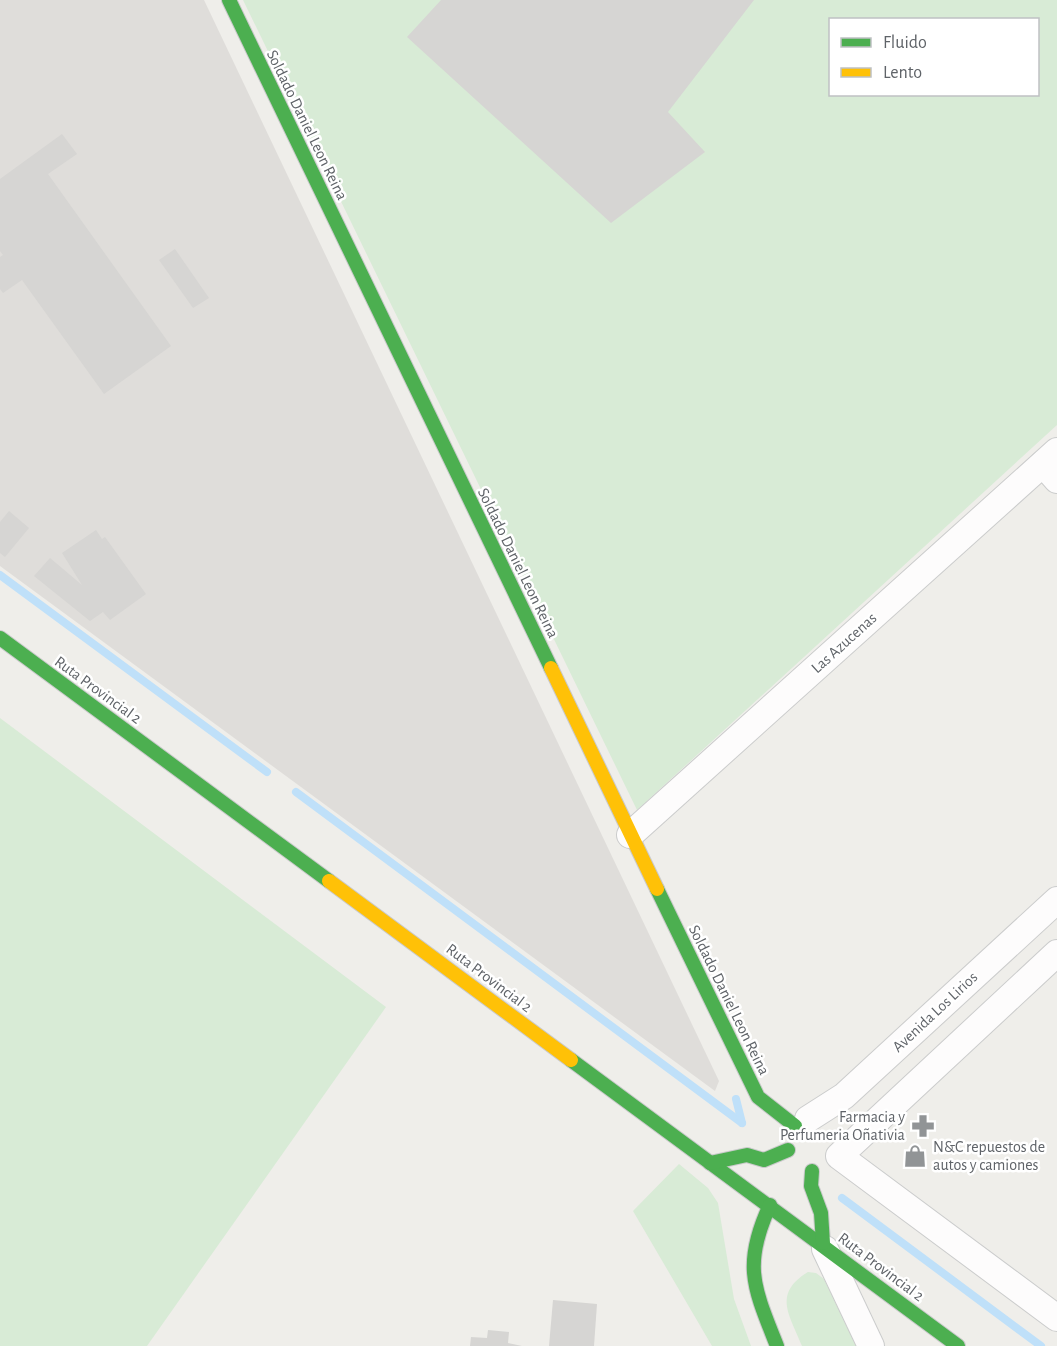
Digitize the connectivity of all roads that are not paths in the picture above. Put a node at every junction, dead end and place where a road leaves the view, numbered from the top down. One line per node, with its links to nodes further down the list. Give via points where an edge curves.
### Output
1 (229, 0): 4 (main road, Soldado Daniel Leon Reina)
2 (1052, 465): 4 (street, Las Azucenas)
3 (0, 638): 9 (main road, Ruta Provincial 2)
4 (630, 835): 7 (main road, Soldado Daniel Leon Reina, via 758,1097)
5 (1057, 900): 7 (street, Avenida Los Lirios, via 844,1096)
6 (1057, 953): 8 (street)
7 (797, 1132): 8 (street, via 817,1118 832,1125 840,1139); 9 (main road, via 764,1161 747,1155); 10 (street, via 797,1165)
8 (839, 1156): 10 (street, via 828,1168); 13 (street)
9 (710, 1163): 11 (main road, Ruta Provincial 2)
10 (812, 1172): 12 (main road, via 811,1194 821,1212)
11 (770, 1205): 12 (main road, Ruta Provincial 2); 14 (main road, via 754,1241 754,1270 758,1297)
12 (823, 1244): 15 (street); 16 (main road, Ruta Provincial 2)
13 (1057, 1318)
14 (777, 1346)
15 (871, 1346)
16 (958, 1346)

